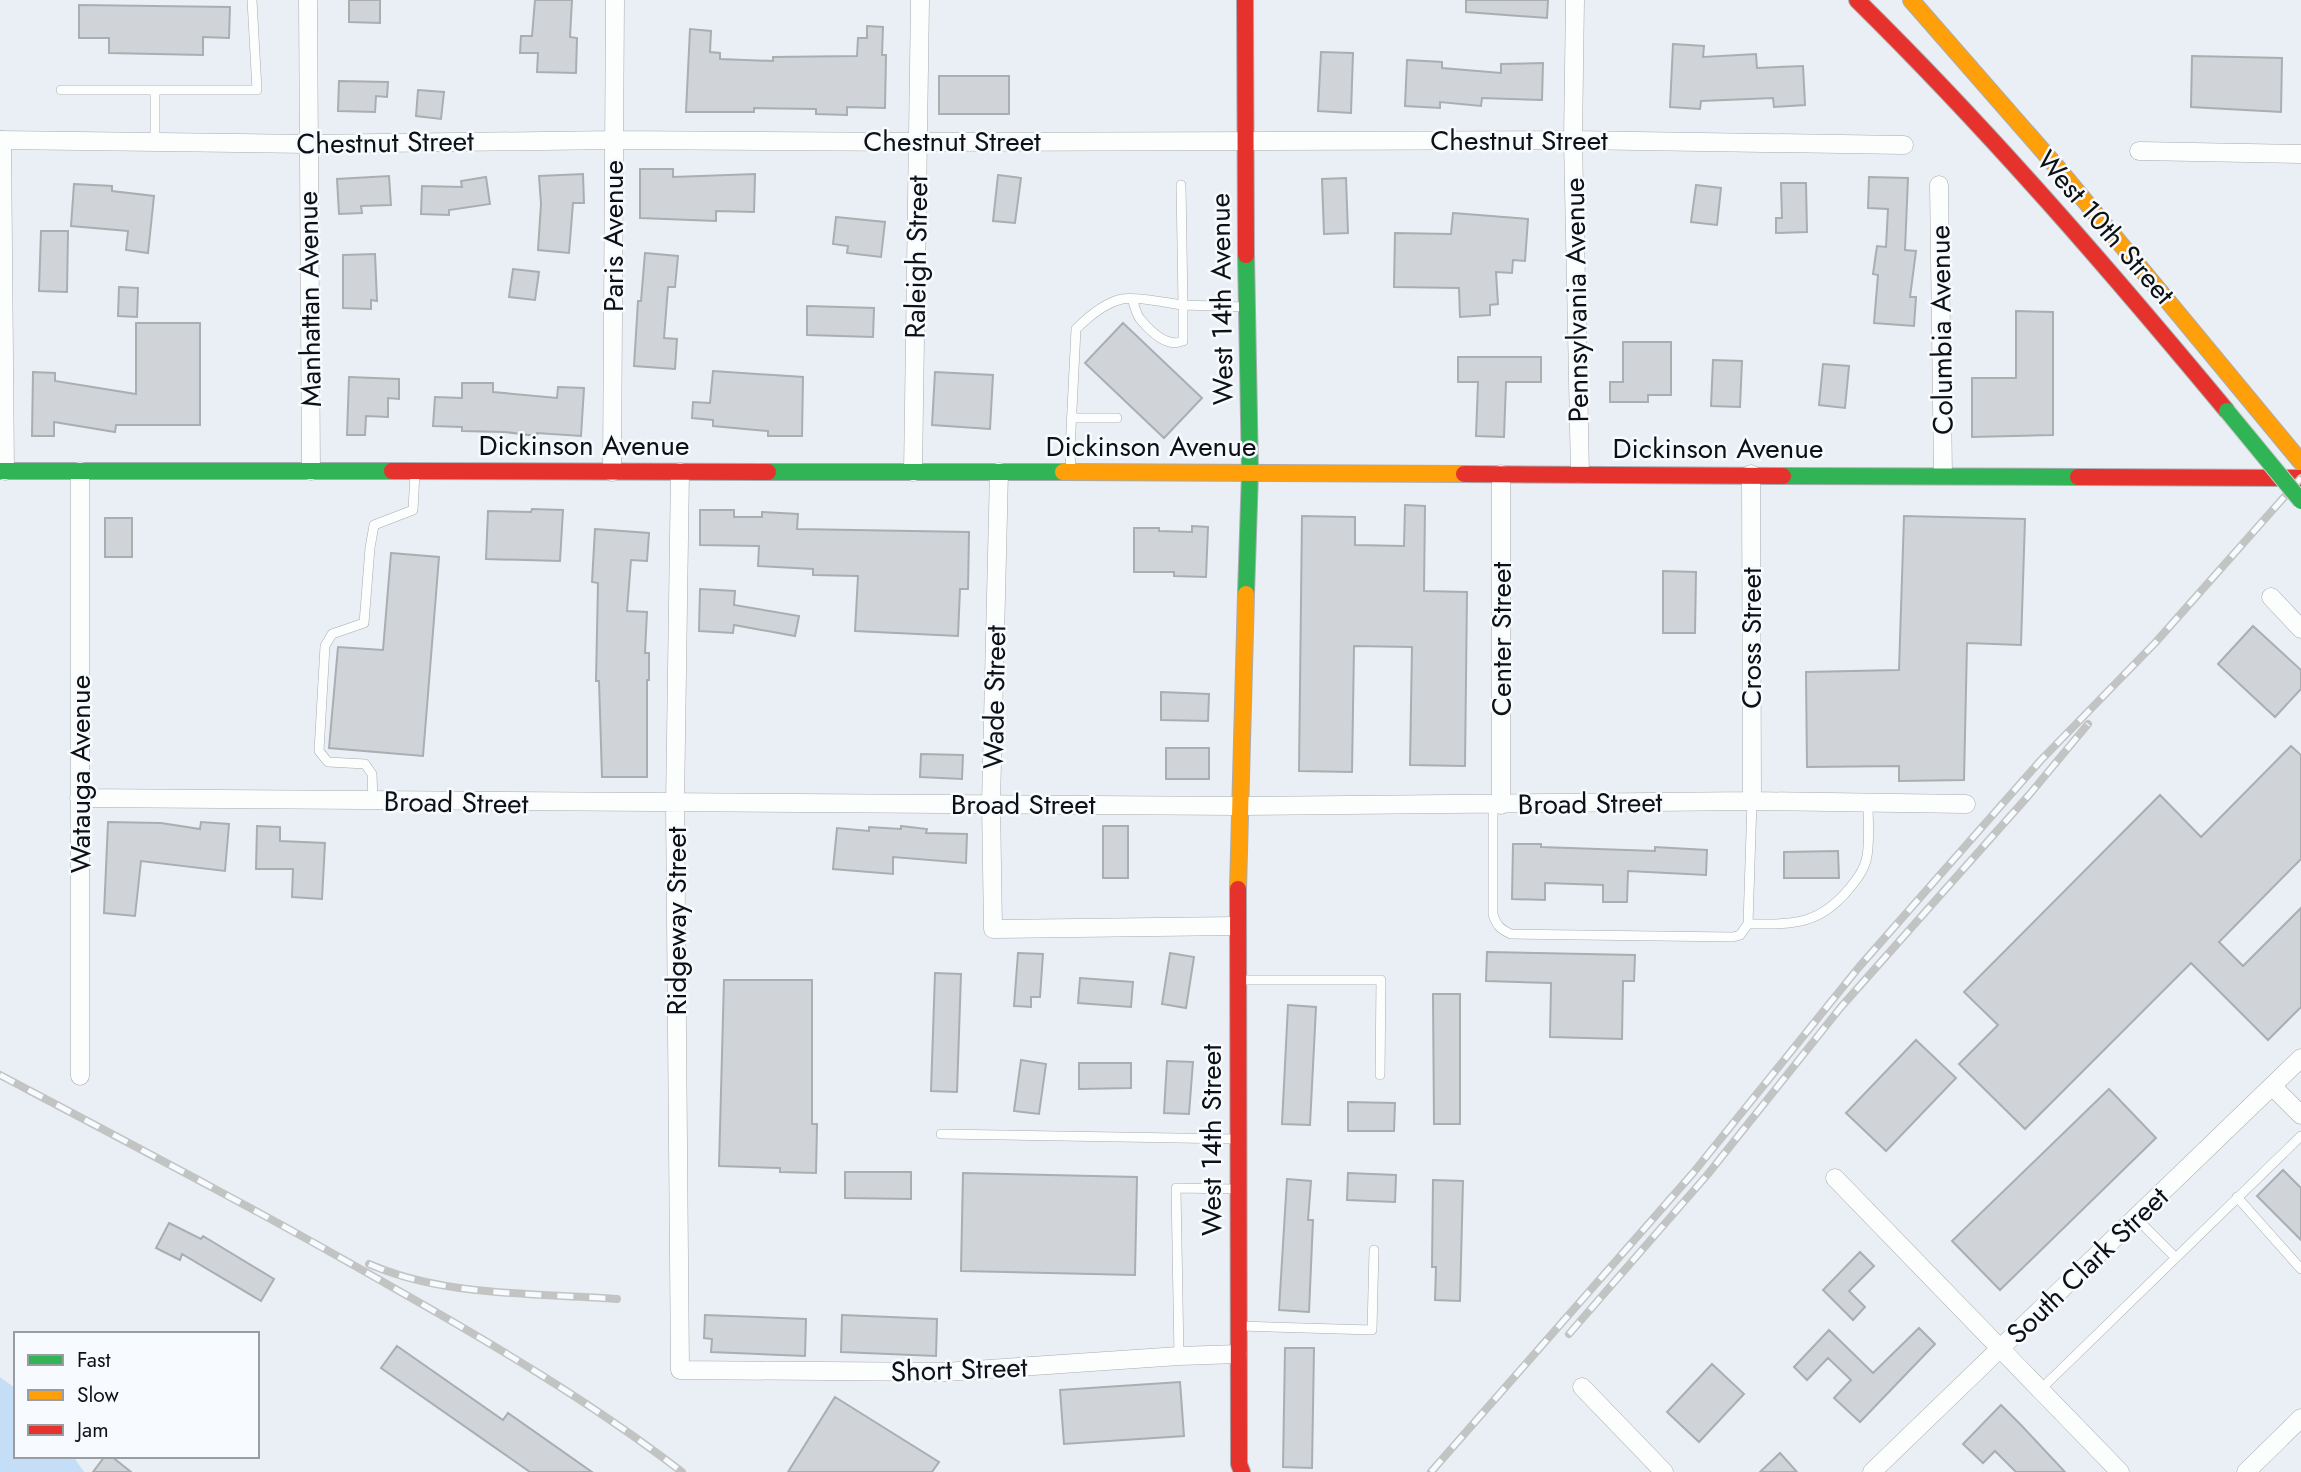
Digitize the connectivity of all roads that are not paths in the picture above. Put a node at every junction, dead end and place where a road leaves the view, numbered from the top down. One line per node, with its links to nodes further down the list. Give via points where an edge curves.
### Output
1 (252, 0): 10 (lane, via 257,90)
2 (307, 0): 17 (street, Manhattan Avenue)
3 (615, 0): 12 (street, Paris Avenue)
4 (919, 0): 16 (street, Raleigh Street)
5 (1245, 0): 13 (main road, West 14th Avenue)
6 (1575, 0): 14 (street, Pennsylvania Avenue)
7 (1857, 0): 44 (main road, West 10th Street, bridge, via 2019,167)
8 (1911, 0): 28 (main road, West 10th Street, via 2047,155)
9 (61, 90): 10 (lane)
10 (155, 90): 15 (lane)
11 (1, 140): 15 (street, Chestnut Street); 29 (street)
12 (614, 140): 16 (street, Chestnut Street); 17 (street, Chestnut Street); 33 (street, Paris Avenue)
13 (1244, 140): 14 (street, Chestnut Street); 16 (street, Chestnut Street); 25 (main road, West 14th Avenue)
14 (1573, 140): 18 (street, Chestnut Street); 40 (street, Pennsylvania Avenue)
15 (155, 142): 17 (street, Chestnut Street)
16 (918, 142): 35 (street, Raleigh Street)
17 (307, 144): 31 (street, Manhattan Avenue)
18 (1903, 145)
19 (2139, 151): 20 (street)
20 (2301, 154)
21 (1939, 184): 42 (street, Columbia Avenue)
22 (1181, 185): 24 (lane)
23 (1132, 299): 24 (lane); 24 (lane, via 1139,319 1168,344 1183,341); 26 (lane, via 1122,299 1091,315 1076,329)
24 (1183, 305): 25 (lane)
25 (1247, 307): 38 (main road, West 14th Avenue)
26 (1072, 418): 27 (lane); 37 (lane)
27 (1117, 418)
28 (2301, 462)
29 (2, 471): 30 (main road, Dickinson Avenue)
30 (80, 471): 31 (main road, Dickinson Avenue); 47 (street, Watauga Avenue)
31 (312, 471): 32 (main road, Dickinson Avenue)
32 (415, 471): 33 (main road, Dickinson Avenue); 48 (lane, via 413,510 374,525 364,623 332,634 325,646 319,751 328,762 365,764 372,774)
33 (612, 472): 34 (main road, Dickinson Avenue)
34 (680, 472): 35 (main road, Dickinson Avenue); 52 (street, Ridgeway Street)
35 (913, 472): 36 (main road, Dickinson Avenue)
36 (999, 472): 37 (main road, Dickinson Avenue); 51 (street, Wade Street)
37 (1072, 472): 38 (main road, Dickinson Avenue)
38 (1250, 473): 39 (main road, Dickinson Avenue); 55 (main road, West 14th Avenue)
39 (1501, 474): 40 (main road, Dickinson Avenue); 54 (street, Center Street)
40 (1580, 474): 41 (main road, Dickinson Avenue)
41 (1751, 474): 42 (main road, Dickinson Avenue); 49 (street, Cross Street)
42 (1942, 475): 43 (main road, Dickinson Avenue)
43 (2301, 478)
44 (2301, 501)
45 (2271, 597): 46 (street)
46 (2301, 629)
47 (79, 798): 48 (street, Broad Street); 61 (street, Watauga Avenue)
48 (373, 801): 52 (street, Broad Street)
49 (1752, 801): 50 (street, Broad Street); 54 (street, Broad Street); 56 (lane)
50 (1868, 802): 53 (street, Broad Street); 56 (lane, via 1864,866 1834,906 1810,920 1791,924)
51 (991, 803): 52 (street, Broad Street); 55 (street, Broad Street); 57 (street, Wade Street, via 993,929)
52 (676, 804): 78 (street, Ridgeway Street)
53 (1966, 804)
54 (1497, 805): 55 (street, Broad Street); 56 (lane, via 1493,914 1501,930 1511,934 1733,937)
55 (1239, 806): 57 (main road, West 14th Street)
56 (1748, 924)
57 (1237, 926): 58 (main road, West 14th Street)
58 (1237, 980): 60 (lane, via 1381,981); 66 (main road, West 14th Street)
59 (2301, 1058): 62 (street, South Clark Street)
60 (1380, 1075)
61 (80, 1076)
62 (2272, 1086): 63 (street); 70 (street, South Clark Street)
63 (2301, 1115)
64 (941, 1134): 66 (lane)
65 (2301, 1136): 69 (lane)
66 (1237, 1139): 68 (main road, West 14th Street)
67 (1835, 1178): 75 (street)
68 (1237, 1189): 74 (main road, West 14th Street); 77 (lane, via 1176,1188)
69 (2237, 1197): 72 (lane); 73 (lane)
70 (2136, 1218): 72 (lane); 75 (street, South Clark Street)
71 (1374, 1250): 74 (lane, via 1372,1330)
72 (2175, 1257): 80 (lane)
73 (2301, 1269)
74 (1238, 1326): 76 (main road, West 14th Street)
75 (2000, 1348): 80 (street); 84 (street, South Clark Street)
76 (1238, 1354): 77 (street, Short Street); 82 (main road, West 14th Street)
77 (1179, 1356): 78 (street, Short Street, via 945,1373)
78 (680, 1370)
79 (1582, 1387): 83 (street)
80 (2040, 1390): 85 (street)
81 (2301, 1418): 86 (street)
82 (1242, 1472)
83 (1664, 1472)
84 (1872, 1472)
85 (2119, 1472)
86 (2246, 1472)

